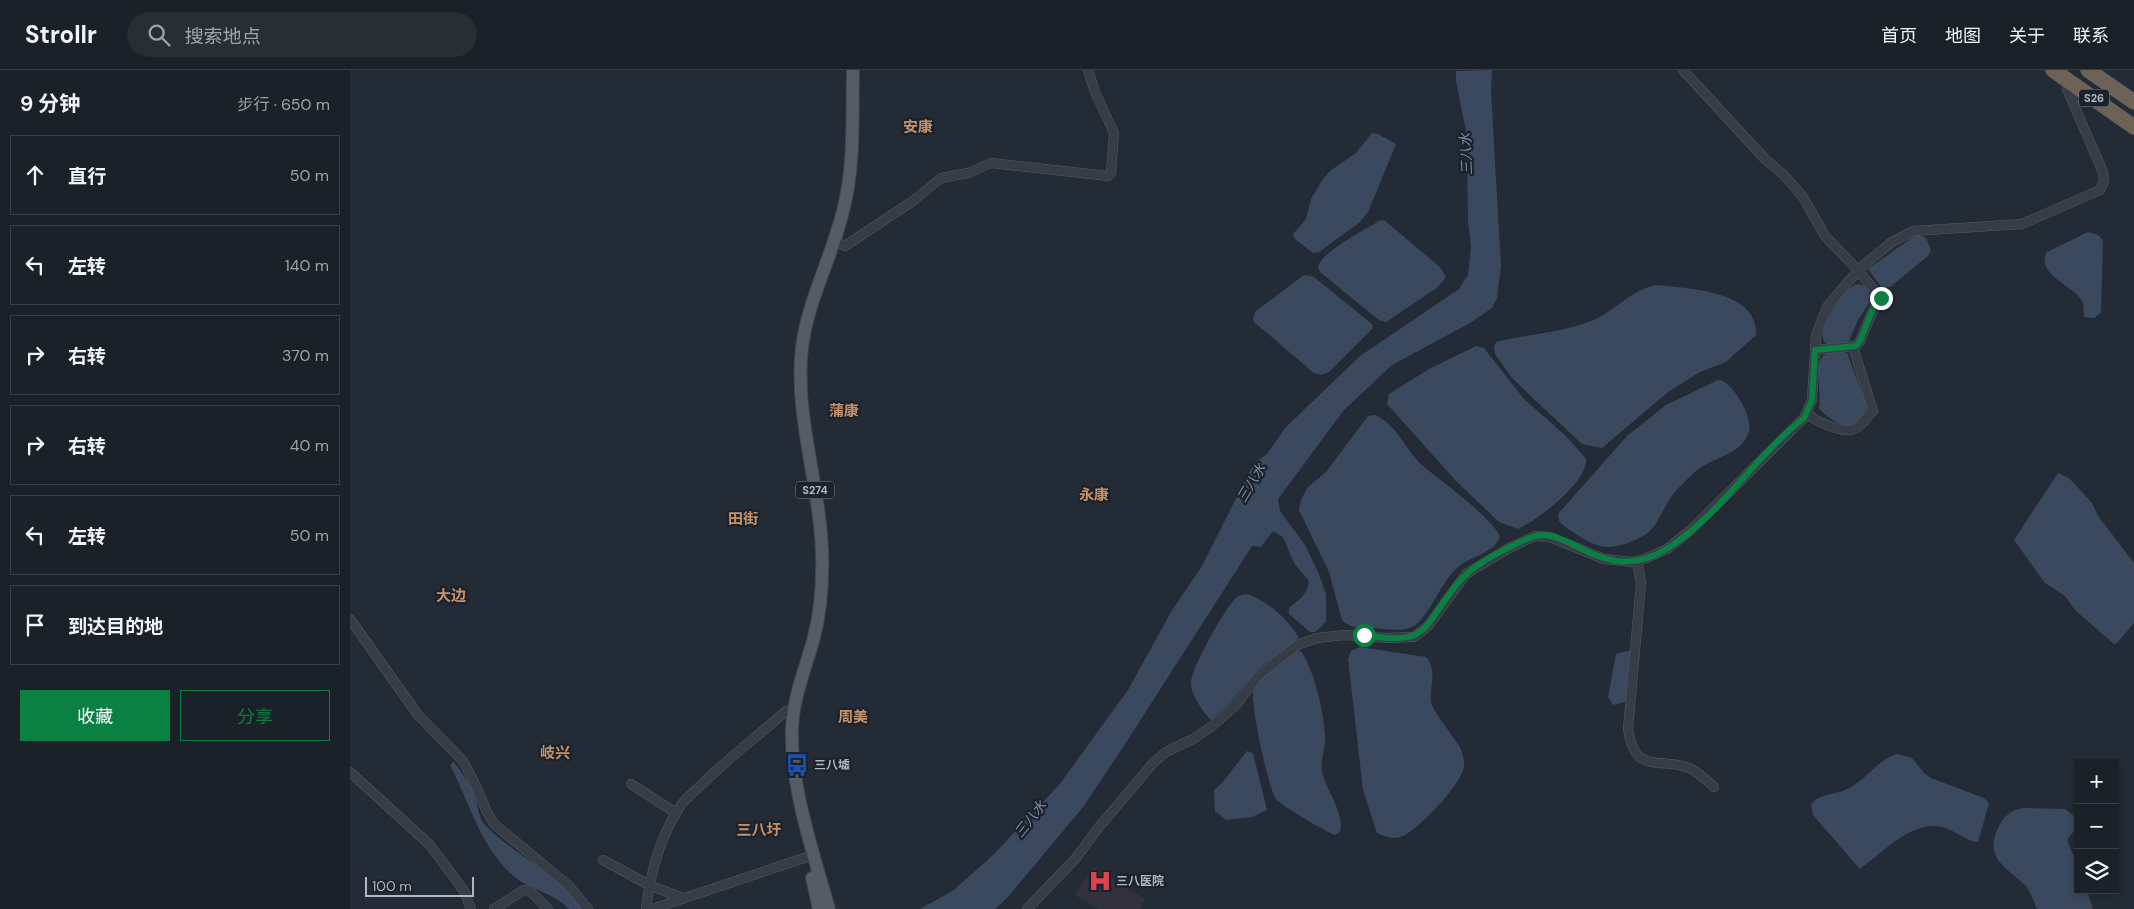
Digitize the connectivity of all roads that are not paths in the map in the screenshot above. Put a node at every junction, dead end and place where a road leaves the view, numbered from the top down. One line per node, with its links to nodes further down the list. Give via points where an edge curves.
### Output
1 (845, 70): 17 (main road, S274, via 840,190 795,346 795,403 812,525 814,583 810,621)
2 (853, 70): 10 (main road, S274, via 850,168 844,209)
3 (1088, 70): 10 (street, via 1114,133 1111,173 1108,176 992,163 968,173 941,178 914,201 846,246)
4 (1683, 70): 11 (street, via 1765,160 1784,175 1803,197 1824,236)
5 (2053, 70): 9 (highway, S26)
6 (2088, 70): 8 (highway, S26)
7 (2067, 89): 11 (street, via 2103,172 2100,190 2022,224 1913,231 1892,242)
8 (2134, 102)
9 (2134, 126)
10 (834, 241): 33 (main road, S274, via 802,347 802,403 820,524 822,584 817,623 798,687 792,728 795,770)
11 (1859, 271): 12 (street, via 1881,298 1874,306 1860,341); 13 (street, via 1827,308 1817,330)
12 (1853, 347): 13 (street); 14 (street, via 1873,411 1849,430 1818,422)
13 (1815, 350): 14 (street, via 1812,400)
14 (1807, 413): 15 (street, via 1692,529 1667,549)
15 (1637, 561): 20 (street, via 1642,583 1628,729 1632,744 1642,760 1687,767); 34 (street, via 1604,559 1550,537 1535,536 1466,574 1428,626 1414,637 1345,635 1317,638 1297,645 1258,676 1236,705 1212,726 1154,762 1076,858)
16 (350, 619): 29 (street, via 418,715 462,761 494,824 568,885)
17 (786, 711): 21 (street, via 717,769); 22 (main road, S274, via 788,771)
18 (350, 772): 26 (street, via 430,845 464,891)
19 (631, 784): 21 (street)
20 (1714, 788)
21 (676, 814): 24 (street, via 661,845)
22 (807, 857): 25 (street); 32 (main road, S274)
23 (603, 860): 24 (street)
24 (650, 885): 25 (street); 30 (street)
25 (683, 898): 31 (street)
26 (471, 909)
27 (494, 909): 28 (street, via 524,890 529,890)
28 (548, 909)
29 (588, 909)
30 (646, 909)
31 (652, 909)
32 (818, 909)
33 (829, 909)
34 (1027, 909)

